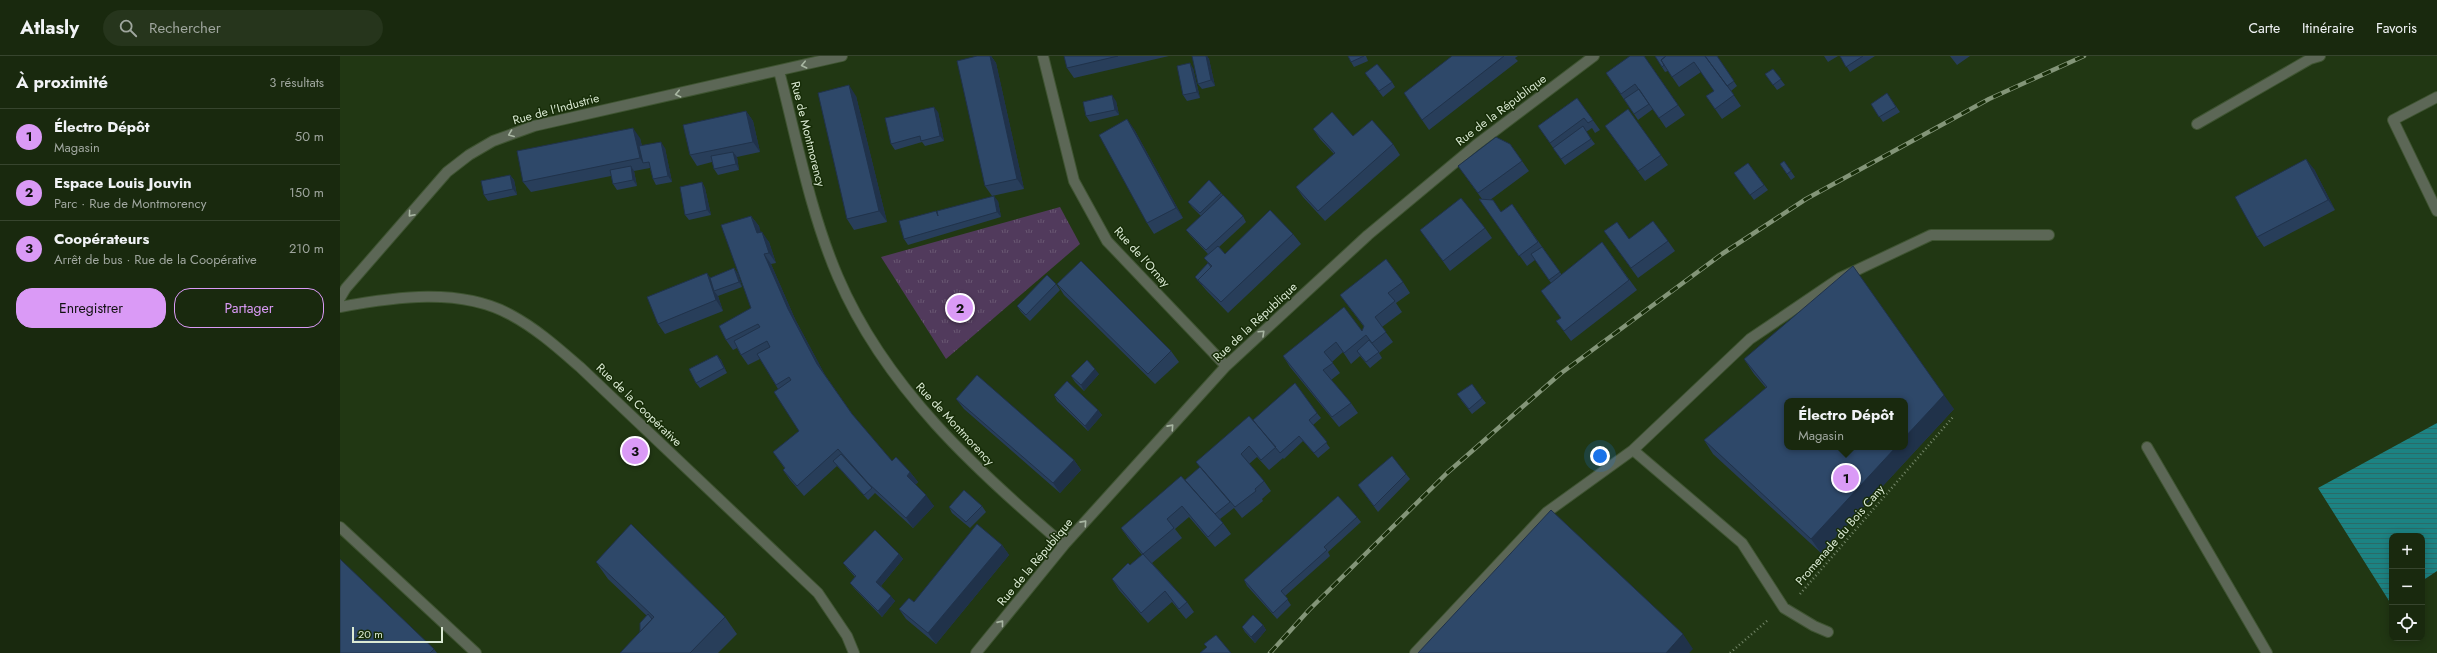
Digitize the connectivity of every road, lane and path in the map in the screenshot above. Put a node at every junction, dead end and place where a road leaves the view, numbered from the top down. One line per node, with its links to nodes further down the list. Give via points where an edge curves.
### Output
1 (842, 56): 5 (street, Rue de l'Industrie, one-way to 5)
2 (1042, 56): 12 (street, Rue de l'Ornay, via 1074,181 1107,241)
3 (1594, 56): 12 (street, Rue de la République, one-way to 3, via 1368,235 1476,145)
4 (2320, 56): 7 (street, via 2310,59)
5 (779, 71): 10 (street, Rue de l'Industrie, one-way to 10, via 534,126 493,141 469,155 448,172); 17 (street, Rue de Montmorency, via 816,216 838,278 870,337 911,398 988,479)
6 (2437, 97): 8 (street, via 2393,120)
7 (2197, 124)
8 (2437, 211)
9 (2049, 235): 15 (street, via 1931,235 1840,278 1750,339)
10 (340, 298)
11 (340, 307): 21 (street, Rue de la Coopérative, via 420,296 449,299 482,304 510,314 540,333 580,367 818,593 847,636)
12 (1226, 366): 17 (street, Rue de la République, one-way to 12)
13 (1953, 417): 18 (path, Promenade du Bois Cany, via 1797,598)
14 (2147, 447): 25 (street)
15 (1633, 450): 18 (street, via 1742,543); 23 (street, via 1547,512)
16 (340, 527): 20 (street)
17 (1064, 545): 22 (street, Rue de la République, one-way to 17)
18 (1784, 608): 19 (street); 24 (path, Promenade du Bois Cany)
19 (1828, 632)
20 (476, 653)
21 (854, 653)
22 (976, 653)
23 (1414, 653)
24 (1730, 653)
25 (2267, 653)

